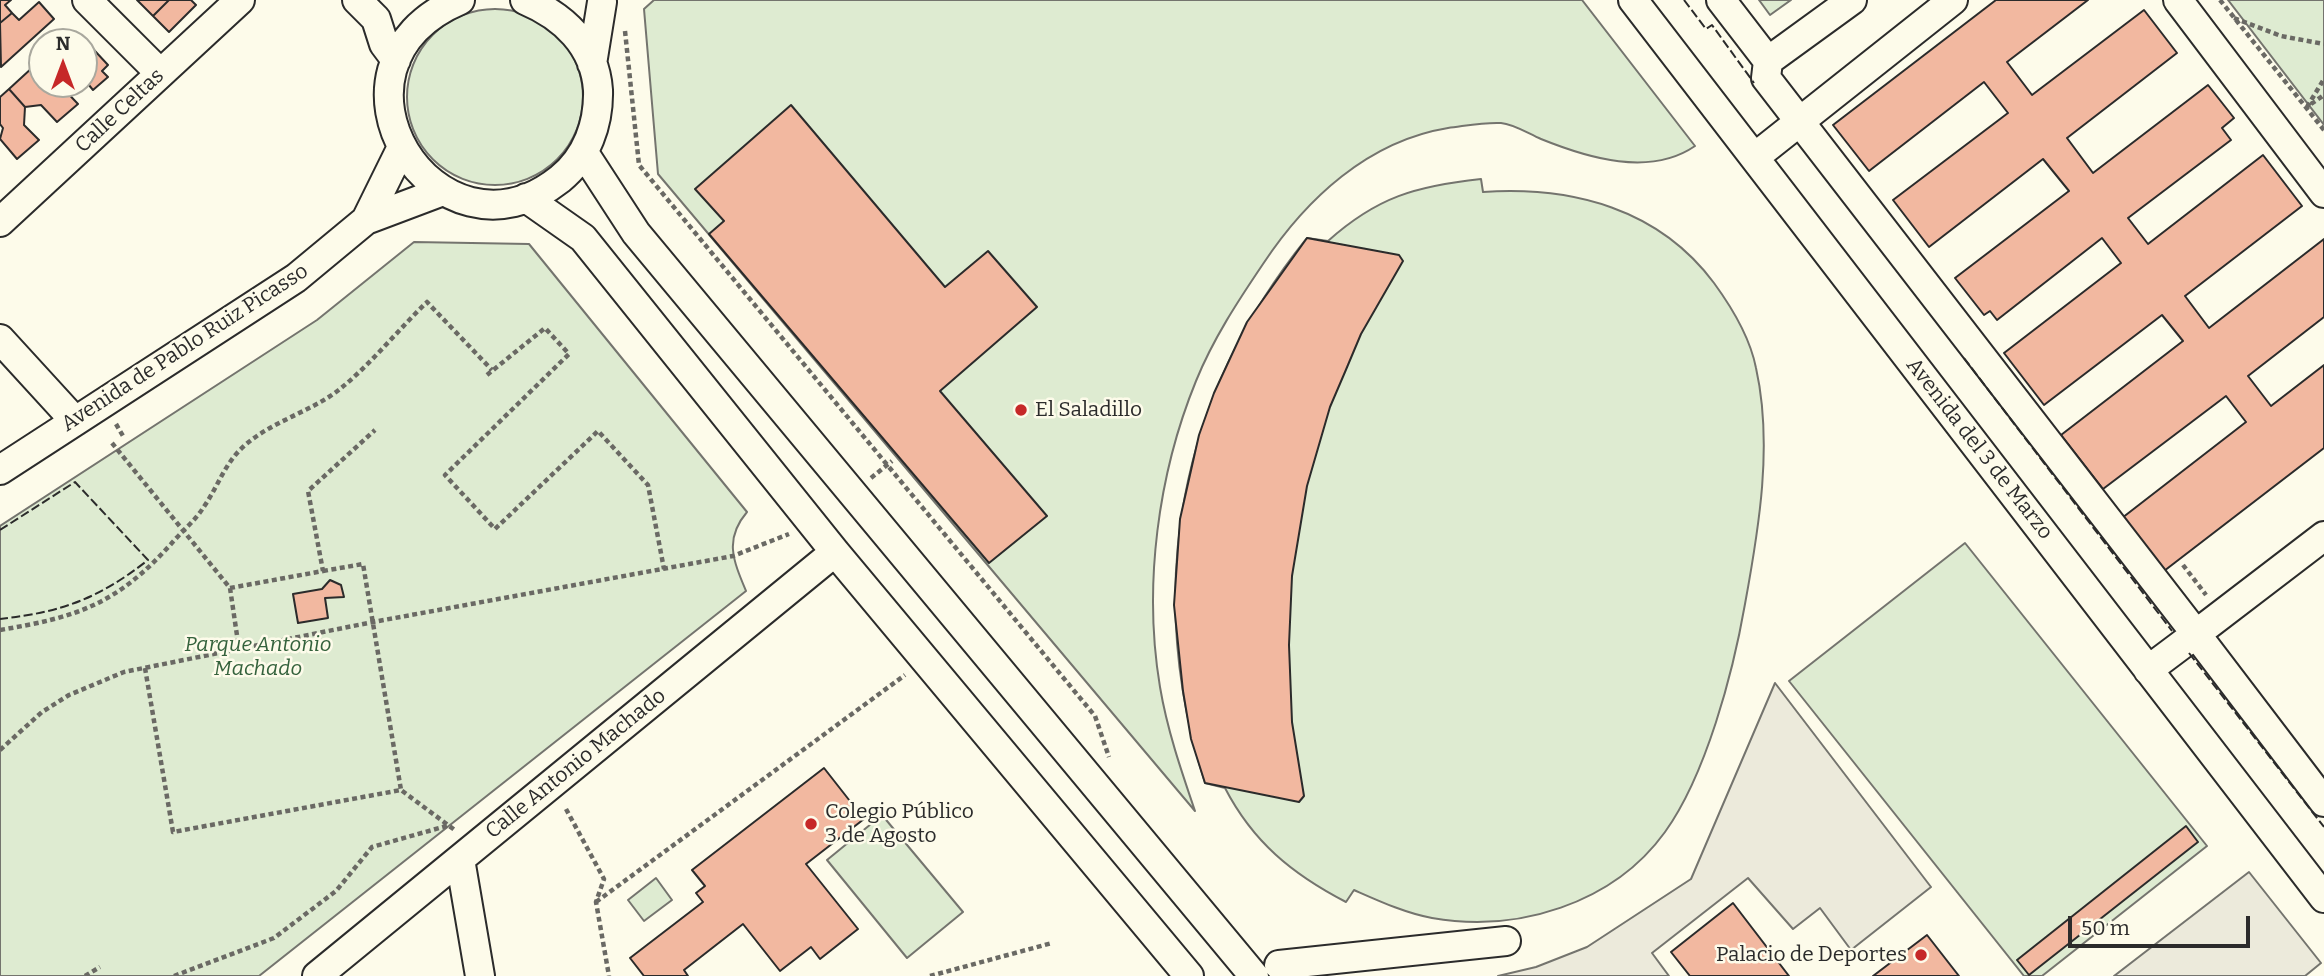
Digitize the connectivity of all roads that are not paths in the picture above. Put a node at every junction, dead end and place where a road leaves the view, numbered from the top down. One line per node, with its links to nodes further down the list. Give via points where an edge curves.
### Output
1 (87, 0): 15 (street)
2 (240, 0): 15 (street, Calle Celtas)
3 (357, 0): 12 (street, via 376,19 384,44)
4 (459, 0): 12 (street, via 432,14 411,35)
5 (1633, 0): 19 (street, Avenida del 3 de Marzo)
6 (1721, 0): 13 (street)
7 (1852, 0): 13 (street)
8 (1953, 0): 16 (street)
9 (2178, 0): 21 (street)
10 (537, 5): 11 (street); 14 (street, via 567,24)
11 (610, 7): 14 (street)
12 (396, 60): 17 (street, via 390,111)
13 (1768, 61): 16 (street, via 1766,78)
14 (592, 64): 18 (street, via 598,109)
15 (160, 73): 24 (street, Calle Celtas)
16 (1800, 122): 19 (street); 30 (street)
17 (401, 149): 20 (street, via 419,173); 23 (street, Avenida de Pablo Ruiz Picasso)
18 (584, 153): 22 (street, via 549,188); 40 (street, via 636,233)
19 (1755, 158): 31 (street, Avenida del 3 de Marzo)
20 (443, 191): 22 (street, via 484,203); 23 (street, Avenida de Pablo Ruiz Picasso)
21 (2324, 193)
22 (526, 198): 29 (street, via 583,238)
23 (366, 220): 26 (street, Avenida de Pablo Ruiz Picasso, via 296,278)
24 (0, 222)
25 (0, 339): 26 (street)
26 (75, 421): 27 (street, Avenida de Pablo Ruiz Picasso)
27 (0, 470)
28 (2324, 536): 30 (street)
29 (835, 552): 33 (street, Calle Antonio Machado); 39 (street)
30 (2196, 634): 31 (street); 32 (street)
31 (2148, 670): 34 (street, Avenida del 3 de Marzo)
32 (2324, 802)
33 (460, 859): 37 (street, Calle Antonio Machado); 38 (street)
34 (2324, 898)
35 (1506, 941): 36 (street)
36 (1279, 965)
37 (317, 976)
38 (480, 976)
39 (1189, 976)
40 (1254, 976)

